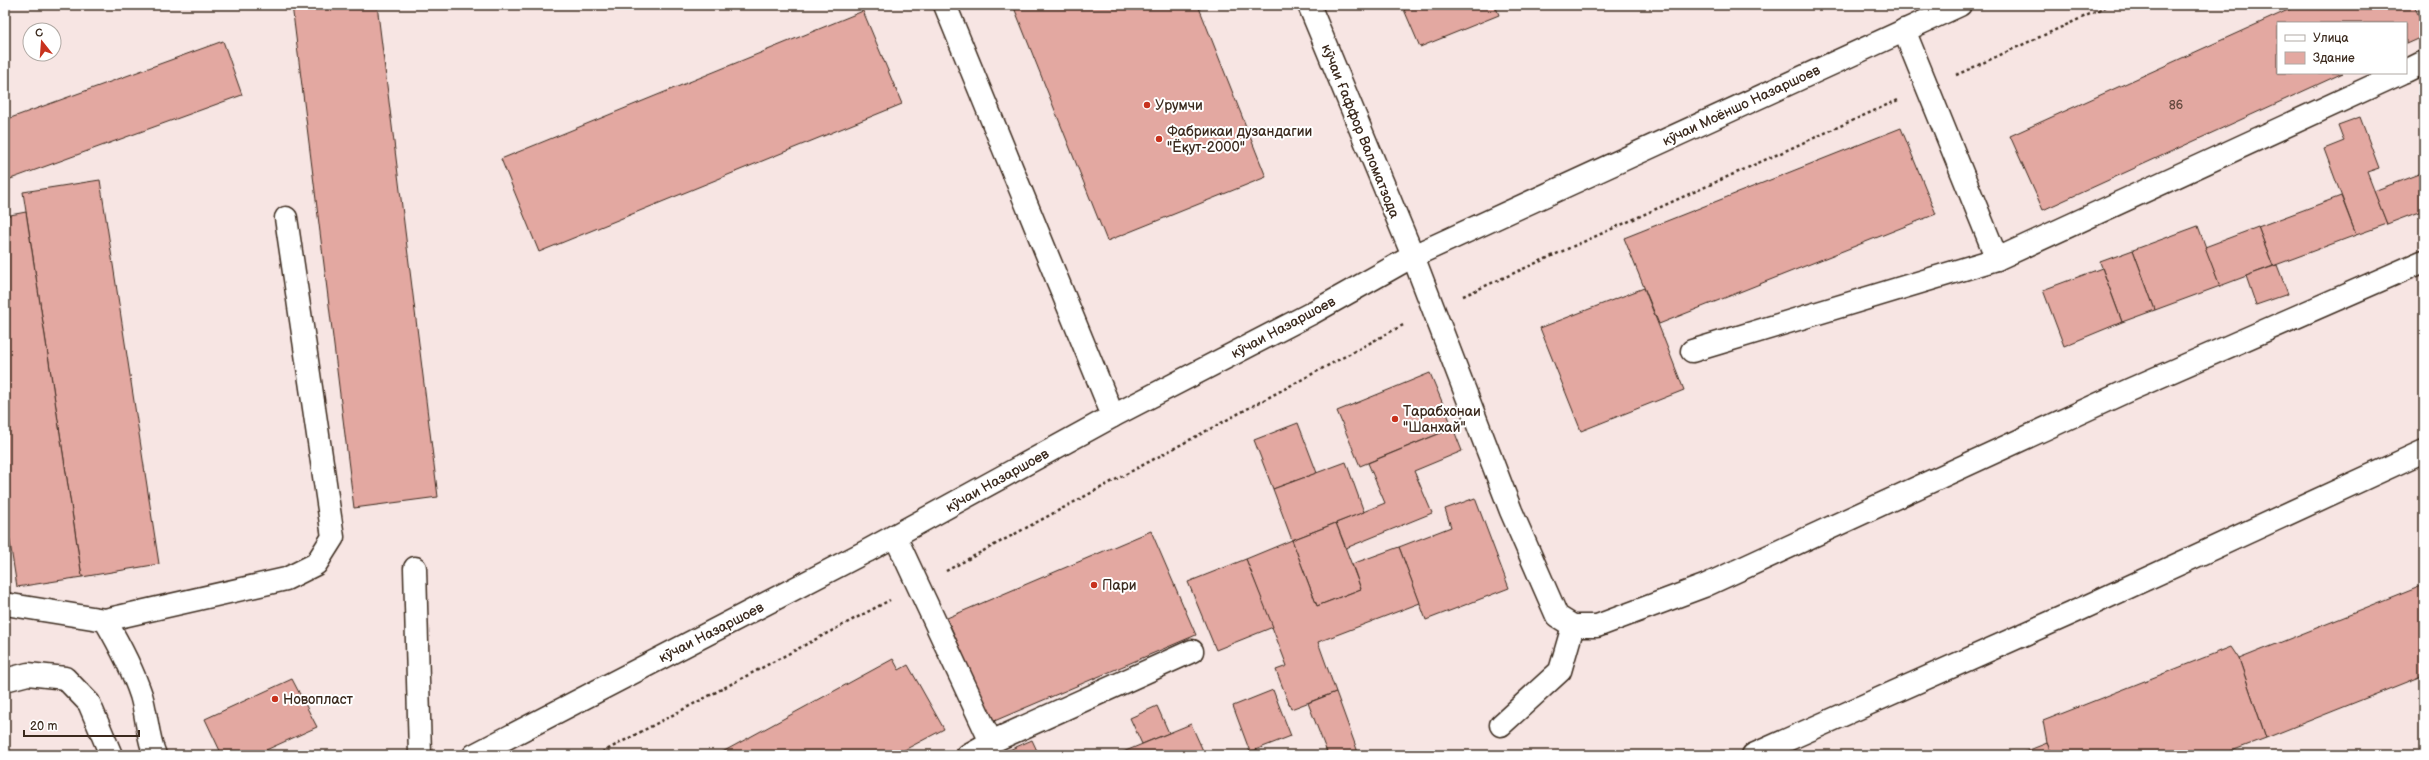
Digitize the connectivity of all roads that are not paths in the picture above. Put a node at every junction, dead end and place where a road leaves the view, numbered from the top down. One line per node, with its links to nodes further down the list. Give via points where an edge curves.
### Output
1 (945, 5): 14 (street)
2 (1309, 5): 10 (street, кӯчаи Ғаффор Валоматзода)
3 (1960, 5): 4 (street, кӯчаи Моёншо Назаршоев)
4 (1904, 30): 8 (street, кӯчаи Моёншо Назаршоев); 11 (street)
5 (2424, 62): 6 (street)
6 (2407, 70)
7 (2399, 74): 11 (street)
8 (1521, 206): 10 (street, кӯчаи Назаршоев)
9 (286, 218): 19 (street, via 333,536 316,564 286,579)
10 (1413, 256): 14 (street, кӯчаи Назаршоев, via 1312,313); 20 (street, кӯчаи Ғаффор Валоматзода, via 1510,511 1557,616)
11 (1997, 259): 13 (street)
12 (2424, 261): 20 (street, via 2129,390 1704,586 1597,626)
13 (1692, 351)
14 (1113, 416): 16 (street, кӯчаи Назаршоев)
15 (2424, 451): 30 (street, via 2081,609)
16 (895, 536): 24 (street); 28 (street, кӯчаи Назаршоев)
17 (416, 568): 27 (street)
18 (5, 604): 19 (street)
19 (105, 620): 26 (street, via 125,655 141,696 150,744)
20 (1573, 626): 23 (street, via 1560,671)
21 (1192, 651): 24 (street)
22 (5, 680): 25 (street, via 28,674 64,678 89,703)
23 (1501, 724)
24 (991, 742): 29 (street)
25 (111, 755)
26 (155, 755)
27 (420, 755)
28 (474, 755)
29 (968, 755)
30 (1754, 755)

